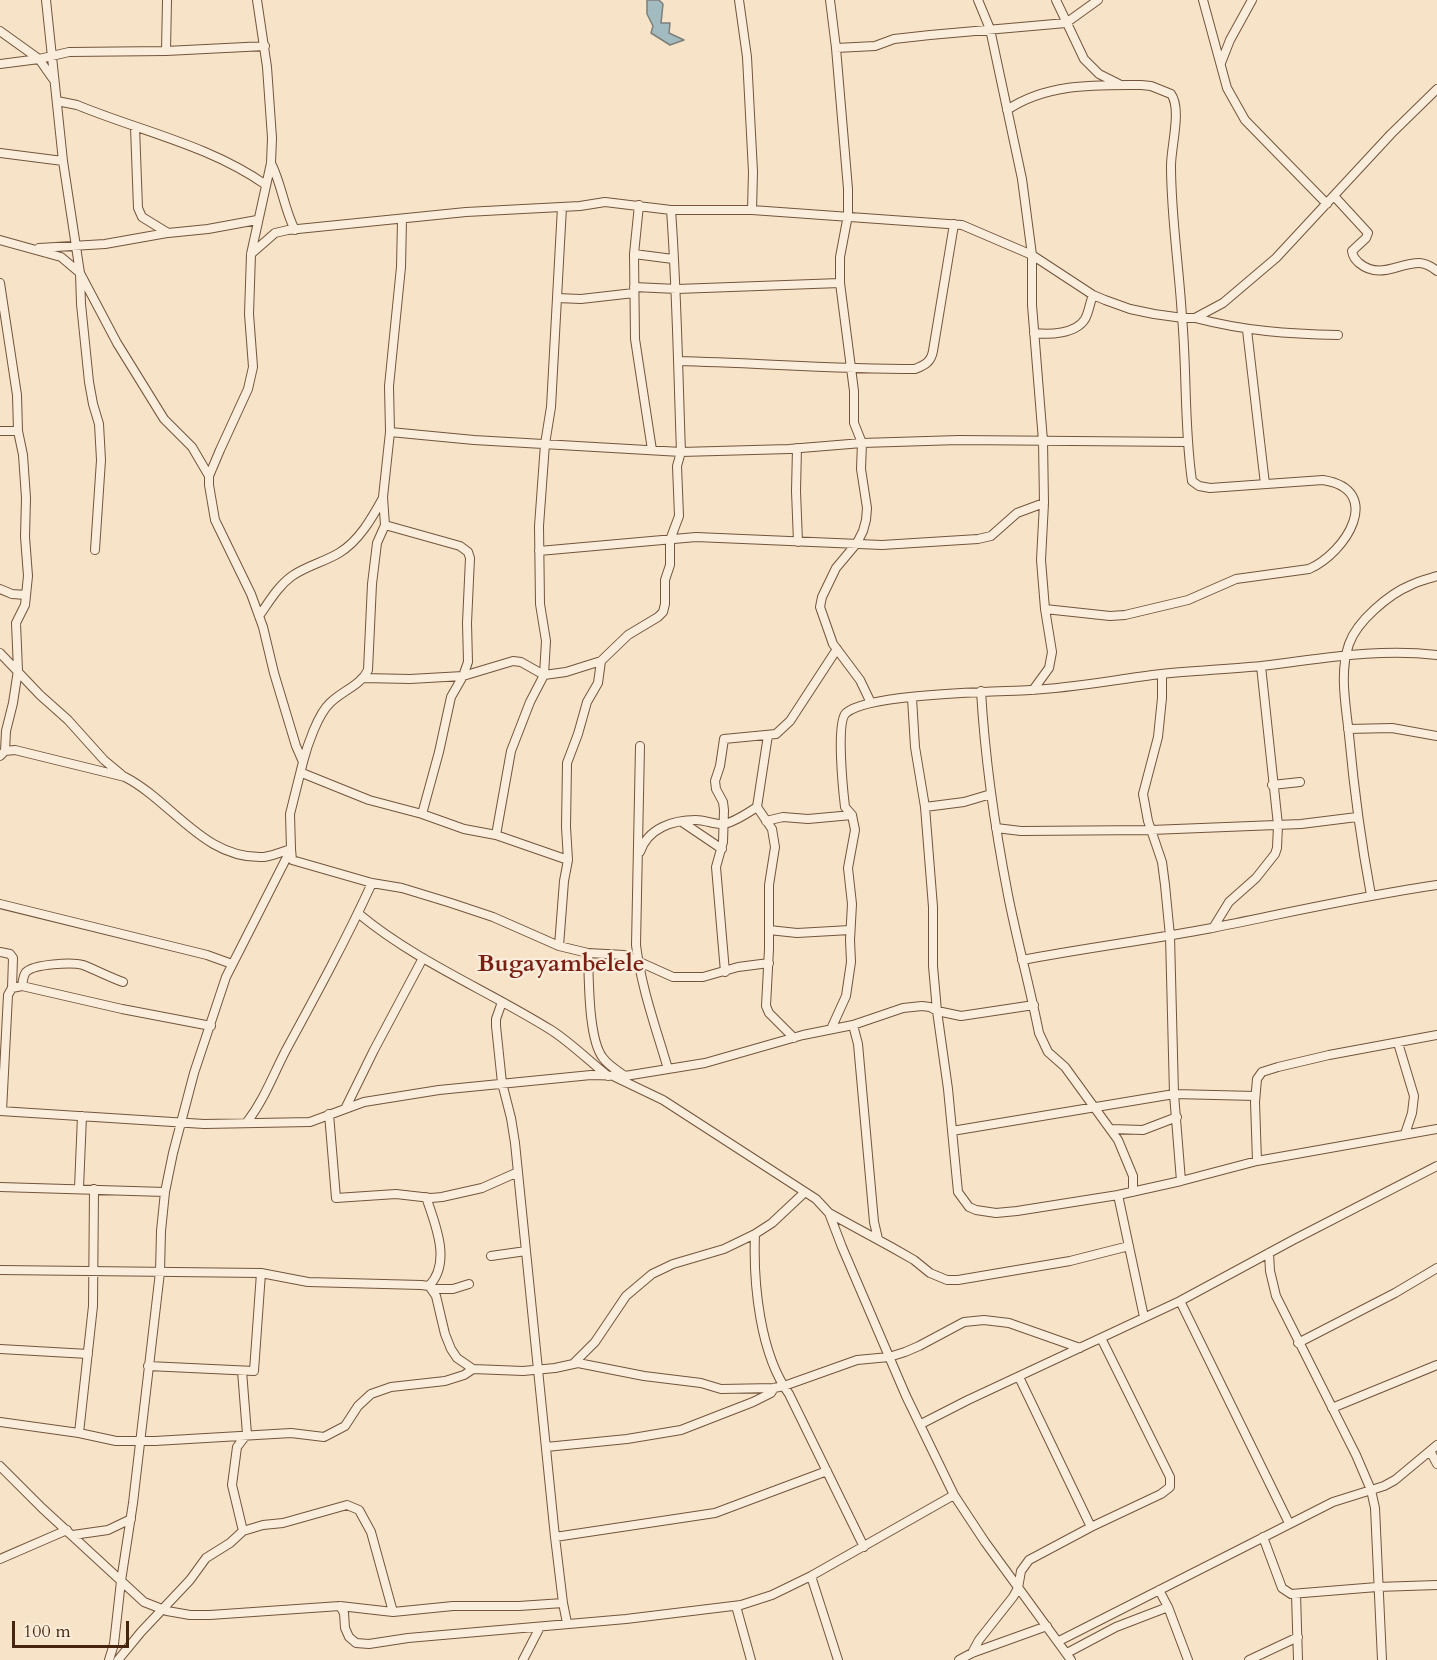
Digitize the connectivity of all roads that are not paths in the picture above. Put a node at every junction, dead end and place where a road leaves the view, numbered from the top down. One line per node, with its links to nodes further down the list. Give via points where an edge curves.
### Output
1 (46, 0): 17 (street)
2 (167, 0): 16 (street)
3 (257, 0): 14 (street)
4 (739, 0): 37 (street, via 747,57)
5 (830, 0): 15 (street)
6 (978, 0): 12 (street)
7 (1056, 0): 11 (street)
8 (1098, 0): 11 (street)
9 (1203, 0): 19 (street)
10 (1252, 0): 19 (street)
11 (1066, 23): 12 (street); 22 (street, via 1089,65)
12 (990, 29): 15 (street); 26 (street)
13 (0, 31): 18 (street)
14 (265, 46): 16 (street); 30 (street)
15 (836, 48): 38 (street)
16 (166, 51): 17 (street, via 69,52)
17 (52, 57): 18 (street); 21 (street)
18 (39, 60): 20 (street); 21 (street)
19 (1221, 63): 33 (street, via 1227,88 1245,120)
20 (0, 64)
21 (54, 81): 24 (street)
22 (1121, 85): 26 (street, via 1051,91 1024,99); 59 (street, via 1151,86 1171,94 1176,106 1171,156 1172,214)
23 (1434, 93): 25 (street); 32 (street)
24 (57, 101): 27 (street); 29 (street)
25 (1437, 104)
26 (1007, 110): 49 (street, via 1027,205)
27 (135, 127): 31 (street, via 216,157); 43 (street, via 138,208 142,217)
28 (0, 153): 29 (street)
29 (63, 161): 45 (street)
30 (271, 164): 31 (street); 42 (street)
31 (266, 185): 39 (street)
32 (1335, 196): 33 (street); 51 (street, via 1368,233 1352,251 1362,265 1381,271 1417,263)
33 (1327, 204): 60 (street, via 1251,280 1223,303)
34 (639, 205): 35 (street, via 605,202); 36 (street); 48 (street)
35 (562, 207): 40 (street); 58 (street)
36 (671, 210): 37 (street); 50 (street)
37 (752, 210): 38 (street)
38 (848, 215): 41 (street); 54 (street, via 840,257)
39 (257, 220): 43 (street); 47 (street)
40 (402, 220): 42 (street); 68 (street, via 389,386)
41 (954, 224): 49 (street); 65 (street, via 931,360 915,369)
42 (295, 230): 47 (street, via 275,233)
43 (168, 233): 45 (street)
44 (0, 240): 46 (street)
45 (75, 246): 46 (street); 52 (street)
46 (34, 249): 52 (street, via 62,257)
47 (251, 254): 76 (street, via 249,314 253,367 248,389)
48 (634, 254): 50 (street); 56 (street)
49 (1032, 255): 57 (street); 62 (street)
50 (672, 259): 55 (street)
51 (1437, 271)
52 (80, 273): 76 (street, via 117,343 164,418 192,447); 84 (street, via 89,382 99,424 101,460)
53 (0, 283): 66 (street)
54 (840, 283): 55 (street); 65 (street)
55 (677, 289): 56 (street); 64 (street)
56 (634, 290): 58 (street, via 581,299); 74 (street, via 636,353)
57 (1093, 295): 59 (street, via 1130,309); 62 (street, via 1080,324 1059,333)
58 (557, 298): 72 (street)
59 (1183, 318): 60 (street); 70 (street)
60 (1195, 318): 61 (street)
61 (1247, 330): 63 (street); 77 (street)
62 (1034, 333): 69 (street)
63 (1338, 335)
64 (678, 361): 65 (street); 75 (street)
65 (850, 369): 71 (street, via 854,423)
66 (18, 430): 67 (street); 88 (street, via 26,498)
67 (0, 431)
68 (390, 432): 72 (street); 78 (street)
69 (1043, 441): 70 (street); 71 (street); 79 (street)
70 (1187, 442): 77 (street, via 1192,482 1199,486)
71 (862, 443): 73 (street); 83 (street, via 867,508)
72 (545, 444): 74 (street); 85 (street)
73 (797, 448): 75 (street); 82 (street)
74 (652, 450): 75 (street)
75 (681, 452): 81 (street, via 677,466 679,516)
76 (209, 476): 90 (street, via 215,520)
77 (1265, 484): 89 (street, via 1323,480 1338,482 1347,489 1356,506 1355,518 1335,552 1318,566 1236,579 1188,600 1125,615)
78 (383, 497): 80 (street); 90 (street, via 353,542 292,576)
79 (1044, 503): 83 (street, via 1017,513 988,537 882,545); 89 (street, via 1041,560)
80 (385, 525): 100 (street, via 448,542 468,552 468,662); 101 (street, via 378,543 369,665)
81 (670, 540): 82 (street, via 696,537); 85 (street); 95 (street, via 663,612 628,635)
82 (798, 542): 83 (street)
83 (857, 543): 91 (street, via 836,568 819,607)
84 (95, 550)
85 (539, 551): 99 (street, via 540,604 546,641)
86 (1437, 576): 93 (street, via 1411,584 1384,601 1356,630)
87 (0, 589): 88 (street)
88 (26, 595): 97 (street, via 16,623)
89 (1045, 609): 102 (street, via 1052,641 1051,662)
90 (259, 616): 111 (street)
91 (837, 649): 105 (street); 107 (street, via 790,721 776,734)
92 (0, 653): 97 (street)
93 (1346, 654): 94 (street); 96 (street); 106 (street)
94 (1437, 656)
95 (601, 661): 99 (street); 132 (street, via 598,683 587,702 567,763)
96 (1261, 666): 98 (street); 115 (street)
97 (18, 670): 110 (street); 113 (street)
98 (1162, 674): 102 (street); 127 (street, via 1158,737 1143,794)
99 (544, 675): 100 (street, via 513,661); 128 (street, via 511,751)
100 (463, 676): 101 (street); 119 (street, via 452,693)
101 (363, 678): 111 (street, via 327,706)
102 (1033, 690): 103 (street)
103 (981, 692): 104 (street); 116 (street)
104 (912, 698): 105 (street); 118 (street)
105 (871, 703): 120 (street, via 849,711 842,721 843,794 845,807)
106 (1348, 729): 108 (street, via 1392,728); 121 (street)
107 (768, 735): 117 (street); 124 (street, via 724,739 715,781 723,802)
108 (1437, 735)
109 (640, 746): 131 (street)
110 (2, 753): 113 (street, via 21,752)
111 (303, 762): 112 (street)
112 (302, 773): 119 (street, via 369,800); 129 (street, via 290,814)
113 (125, 777): 129 (street, via 219,848 266,857)
114 (1300, 782): 115 (street)
115 (1272, 785): 125 (street)
116 (992, 794): 118 (street); 126 (street)
117 (757, 807): 122 (street); 124 (street)
118 (925, 807): 156 (street)
119 (422, 814): 128 (street)
120 (852, 815): 122 (street); 140 (street, via 854,840 848,868)
121 (1357, 817): 125 (street); 135 (street)
122 (766, 821): 139 (street, via 775,847 769,885)
123 (682, 822): 124 (street); 130 (street); 131 (street, via 655,831 643,843)
124 (724, 824): 130 (street)
125 (1278, 825): 127 (street); 138 (street, via 1275,854 1229,902)
126 (996, 828): 127 (street); 147 (street)
127 (1151, 830): 141 (street, via 1162,862)
128 (496, 835): 132 (street)
129 (291, 849): 133 (street, via 292,860); 149 (street)
130 (722, 849): 150 (street, via 716,867)
131 (638, 857): 146 (street)
132 (568, 860): 142 (street)
133 (372, 884): 137 (street); 142 (street, via 402,888 461,906)
134 (1437, 885): 135 (street)
135 (1371, 895): 138 (street)
136 (0, 904): 149 (street)
137 (359, 914): 145 (street); 176 (street)
138 (1213, 928): 141 (street)
139 (769, 930): 140 (street); 148 (street)
140 (850, 930): 159 (street, via 849,982)
141 (1170, 936): 147 (street); 167 (street)
142 (559, 946): 144 (street)
143 (0, 952): 153 (street, via 13,958)
144 (588, 953): 146 (street, via 624,955); 165 (street, via 590,1008 600,1053)
145 (423, 958): 154 (street); 169 (street)
146 (638, 960): 150 (street, via 673,977); 163 (street)
147 (1022, 960): 155 (street)
148 (769, 963): 150 (street); 161 (street, via 766,1006)
149 (232, 964): 158 (street)
150 (725, 972)
151 (123, 982): 152 (street, via 81,964 63,964 28,970)
152 (22, 986): 153 (street); 158 (street)
153 (12, 988): 171 (street, via 8,995)
154 (502, 1002): 164 (street, via 554,1032); 166 (street, via 496,1019)
155 (1034, 1005): 156 (street, via 961,1016); 170 (street, via 1044,1047 1065,1067)
156 (937, 1011): 157 (street, via 930,1006 903,1008); 179 (street)
157 (853, 1025): 159 (street); 195 (street)
158 (211, 1026): 175 (street)
159 (831, 1029): 161 (street)
160 (1437, 1035): 162 (street)
161 (794, 1038): 163 (street, via 705,1063)
162 (1398, 1043): 168 (street, via 1265,1071 1257,1079); 180 (street, via 1413,1096)
163 (668, 1069): 165 (street)
164 (610, 1076): 165 (street); 166 (street); 189 (street, via 663,1100)
165 (625, 1076)
166 (501, 1083): 169 (street); 183 (street, via 511,1118)
167 (1174, 1094): 168 (street); 170 (street); 174 (street)
168 (1255, 1096): 181 (street)
169 (346, 1107): 172 (street)
170 (1094, 1107): 178 (street); 179 (street)
171 (1, 1111): 173 (street)
172 (329, 1114): 176 (street, via 310,1122); 192 (street, via 336,1198 396,1194)
173 (82, 1116): 175 (street); 186 (street)
174 (1177, 1117): 178 (street, via 1143,1130); 184 (street)
175 (180, 1122): 176 (street); 188 (street)
176 (247, 1122)
177 (1437, 1129): 180 (street)
178 (1111, 1130): 190 (street, via 1129,1164)
179 (952, 1131): 191 (street, via 958,1192 976,1210 1017,1211)
180 (1405, 1134): 181 (street)
181 (1257, 1161): 184 (street)
182 (1437, 1166): 198 (street)
183 (518, 1172): 192 (street, via 482,1188); 197 (street)
184 (1181, 1181): 190 (street)
185 (0, 1187): 186 (street)
186 (79, 1188): 187 (street)
187 (94, 1189): 188 (street); 202 (street)
188 (165, 1192): 203 (street)
189 (805, 1192): 193 (street); 194 (street)
190 (1133, 1192): 191 (street)
191 (1118, 1195): 196 (street)
192 (426, 1197): 206 (street, via 441,1249)
193 (829, 1213): 195 (street); 214 (street)
194 (755, 1234): 215 (street, via 652,1274 626,1296 595,1342); 222 (street, via 755,1271 764,1327 775,1372)
195 (878, 1239): 196 (street, via 947,1280)
196 (1130, 1246): 208 (street)
197 (526, 1251): 199 (street); 219 (street)
198 (1269, 1253): 207 (street); 210 (street, via 1276,1296)
199 (491, 1256)
200 (1437, 1268): 210 (street)
201 (0, 1270): 202 (street)
202 (94, 1272): 203 (street); 213 (street)
203 (160, 1272): 204 (street); 217 (street)
204 (261, 1273): 206 (street, via 308,1282); 220 (street, via 254,1371)
205 (469, 1284): 206 (street, via 449,1289)
206 (430, 1287): 218 (street, via 451,1349)
207 (1180, 1301): 208 (street); 239 (street)
208 (1144, 1317): 209 (street)
209 (1101, 1338): 211 (street); 240 (street, via 1171,1482 1161,1494)
210 (1298, 1343): 224 (street)
211 (1080, 1348): 214 (street, via 1009,1323 984,1320 964,1322); 221 (street)
212 (0, 1349): 213 (street)
213 (88, 1354): 227 (street)
214 (889, 1357): 222 (street, via 857,1360); 226 (street)
215 (574, 1363): 219 (street); 223 (street, via 721,1389)
216 (1437, 1365): 224 (street)
217 (148, 1366): 220 (street); 229 (street)
218 (473, 1369): 219 (street); 228 (street, via 445,1381 380,1389 358,1406 345,1426 324,1437)
219 (539, 1370): 231 (street)
220 (242, 1371): 228 (street)
221 (1019, 1377): 226 (street); 240 (street)
222 (783, 1386): 223 (street); 235 (street)
223 (774, 1388): 231 (street, via 753,1402 681,1430)
224 (1332, 1408): 236 (street)
225 (0, 1422): 227 (street)
226 (921, 1424): 237 (street)
227 (79, 1433): 229 (street, via 116,1441)
228 (247, 1434): 229 (street); 241 (street, via 237,1448 232,1485)
229 (141, 1440): 238 (street)
230 (1437, 1445): 232 (street)
231 (546, 1447): 243 (street)
232 (1430, 1451): 233 (street); 236 (street, via 1395,1480)
233 (1437, 1464)
234 (0, 1466): 242 (street)
235 (827, 1471): 243 (street, via 715,1513); 245 (street)
236 (1371, 1490): 239 (street, via 1346,1496); 250 (street)
237 (954, 1495): 245 (street); 251 (street)
238 (131, 1519): 242 (street, via 108,1530); 248 (street)
239 (1289, 1523): 244 (street)
240 (1091, 1527): 251 (street, via 1029,1560 1021,1571)
241 (243, 1531): 258 (street, via 210,1554); 259 (street, via 353,1506 364,1516 371,1532)
242 (70, 1533): 246 (street); 248 (street)
243 (555, 1537): 254 (street)
244 (1263, 1537): 252 (street); 253 (street, via 1282,1588 1286,1593)
245 (864, 1546): 247 (street)
246 (0, 1559)
247 (811, 1576): 256 (street, via 772,1595); 272 (street)
248 (121, 1581): 258 (street, via 144,1602); 265 (street)
249 (1437, 1585): 250 (street)
250 (1377, 1587): 253 (street); 277 (street)
251 (1018, 1588): 261 (street); 266 (street)
252 (1159, 1590): 257 (street); 264 (street)
253 (1296, 1594): 263 (street)
254 (563, 1603): 259 (street); 260 (street)
255 (340, 1606): 258 (street, via 210,1615); 259 (street); 262 (street, via 346,1633 362,1644)
256 (736, 1606): 260 (street); 271 (street)
257 (1168, 1607): 267 (street, via 1116,1627); 274 (street)
258 (163, 1610): 268 (street)
259 (393, 1612)
260 (567, 1623): 262 (street)
261 (1047, 1626): 264 (street); 266 (street)
262 (540, 1627): 270 (street)
263 (1298, 1637): 275 (street); 276 (street)
264 (1059, 1641): 267 (street)
265 (114, 1644): 268 (street); 269 (street)
266 (972, 1653): 273 (street)
267 (1069, 1656)
268 (122, 1658)
269 (109, 1660)
270 (523, 1660)
271 (751, 1660)
272 (838, 1660)
273 (959, 1660)
274 (1188, 1660)
275 (1249, 1660)
276 (1298, 1660)
277 (1382, 1660)

